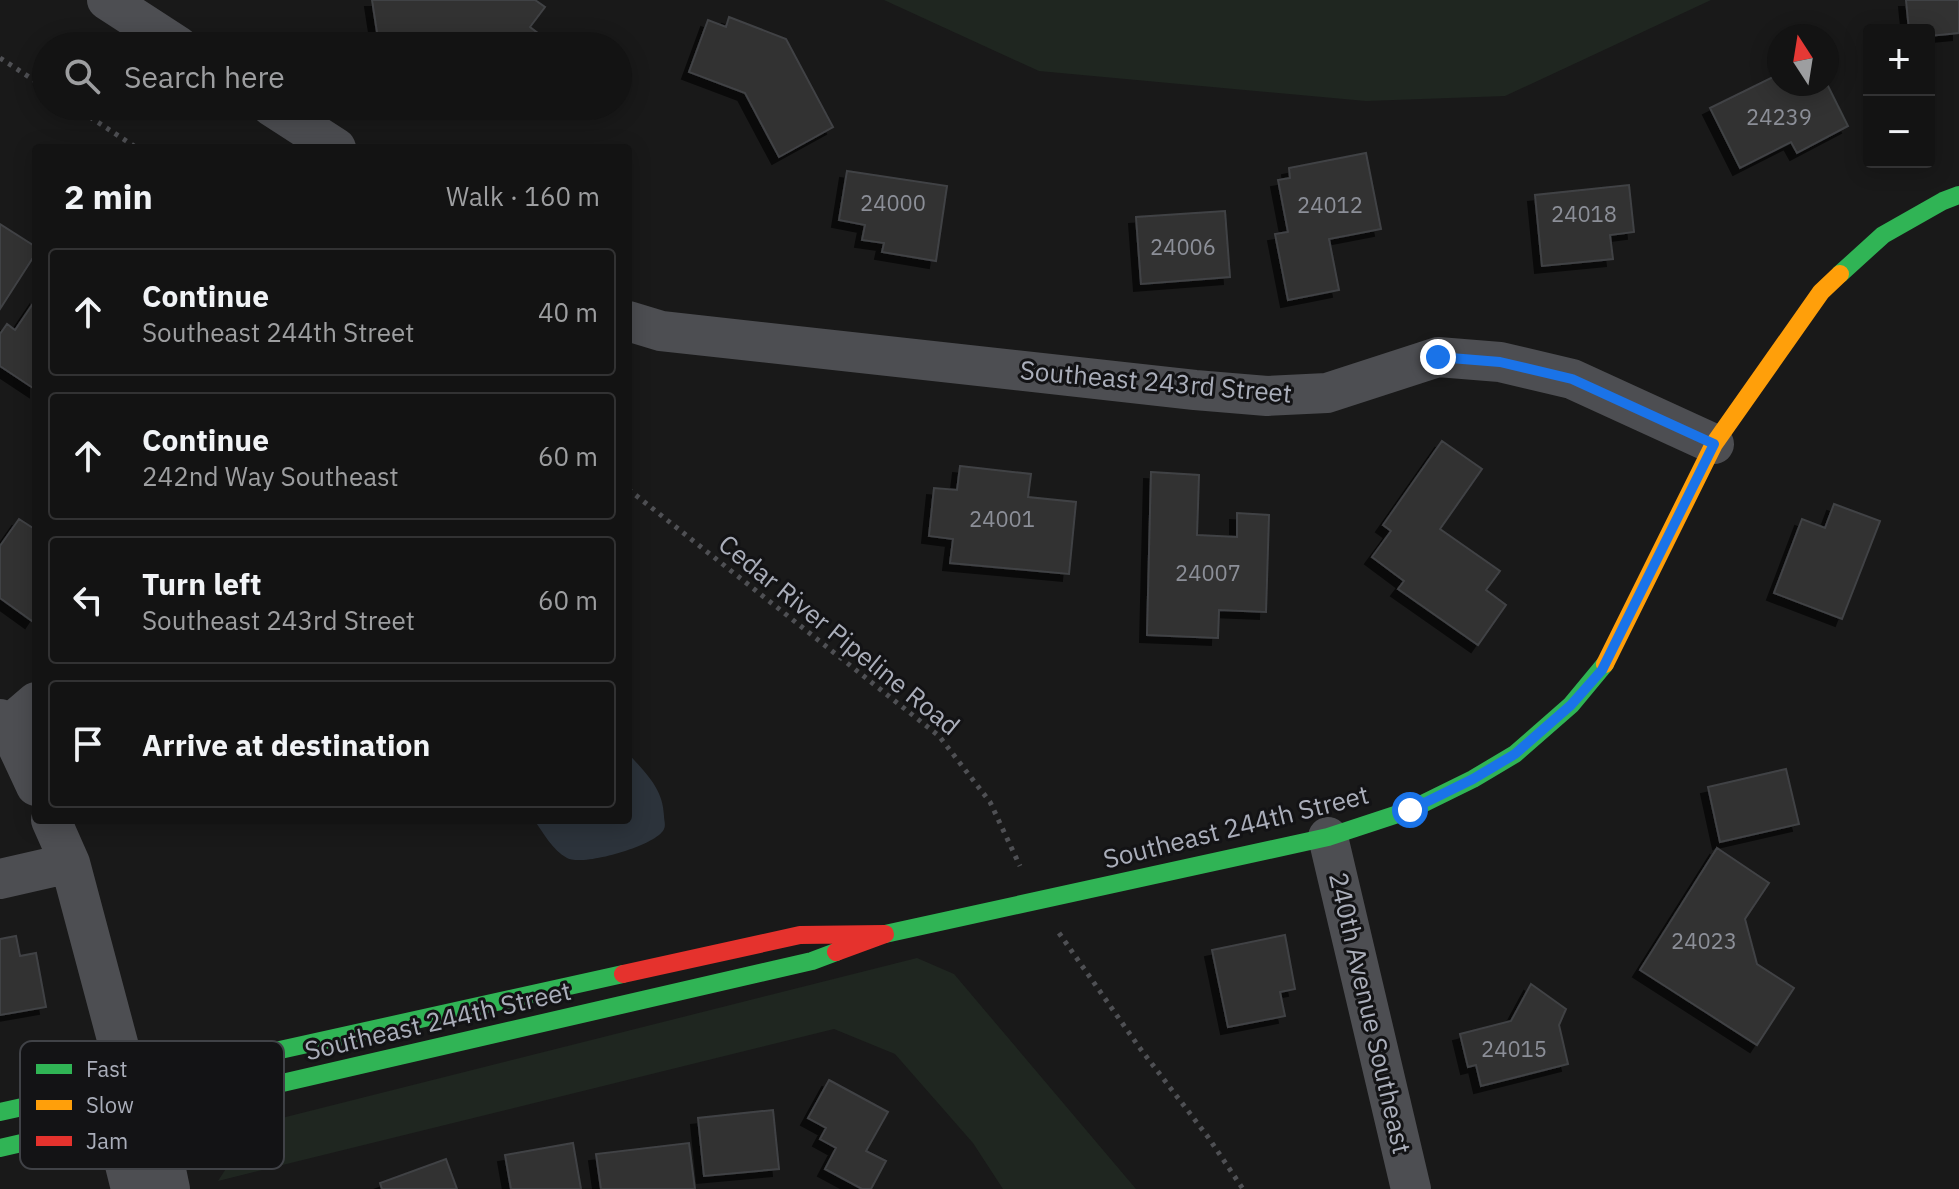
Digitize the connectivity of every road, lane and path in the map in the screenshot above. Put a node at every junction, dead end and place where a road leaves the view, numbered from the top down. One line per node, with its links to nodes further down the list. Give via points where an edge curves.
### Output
1 (107, 0): 2 (street)
2 (156, 32)
3 (0, 58): 4 (path)
4 (32, 79)
5 (94, 120): 7 (path)
6 (293, 120): 8 (street)
7 (131, 144)
8 (330, 144)
9 (1959, 195): 11 (street, Southeast 244th Street, via 1883,235 1821,292)
10 (632, 322): 11 (street, Southeast 243rd Street, via 661,331 1267,396 1327,393 1438,357 1500,362 1572,379)
11 (1714, 444): 16 (street, Southeast 244th Street, via 1602,670 1571,705 1515,754 1473,779 1410,810)
12 (632, 492): 19 (path, Cedar River Pipeline Road, via 939,736 990,802)
13 (15, 716): 14 (street)
14 (32, 773)
15 (53, 824): 17 (street)
16 (1328, 837): 19 (street, Southeast 244th Street); 33 (street, 240th Avenue Southeast)
17 (70, 863): 18 (street); 21 (street)
18 (0, 879)
19 (1036, 901): 20 (street, Southeast 244th Street); 32 (path, Cedar River Pipeline Road)
20 (885, 934): 22 (street, Southeast 244th Street, via 800,935); 23 (street, Southeast 244th Street, via 812,961)
21 (117, 1041)
22 (284, 1063)
23 (284, 1070)
24 (20, 1110): 25 (street, Southeast 244th Street)
25 (0, 1112)
26 (20, 1141): 27 (street, Southeast 244th Street)
27 (0, 1148)
28 (126, 1169): 30 (street)
29 (166, 1169): 31 (street)
30 (131, 1189)
31 (170, 1189)
32 (1243, 1189)
33 (1411, 1189)

